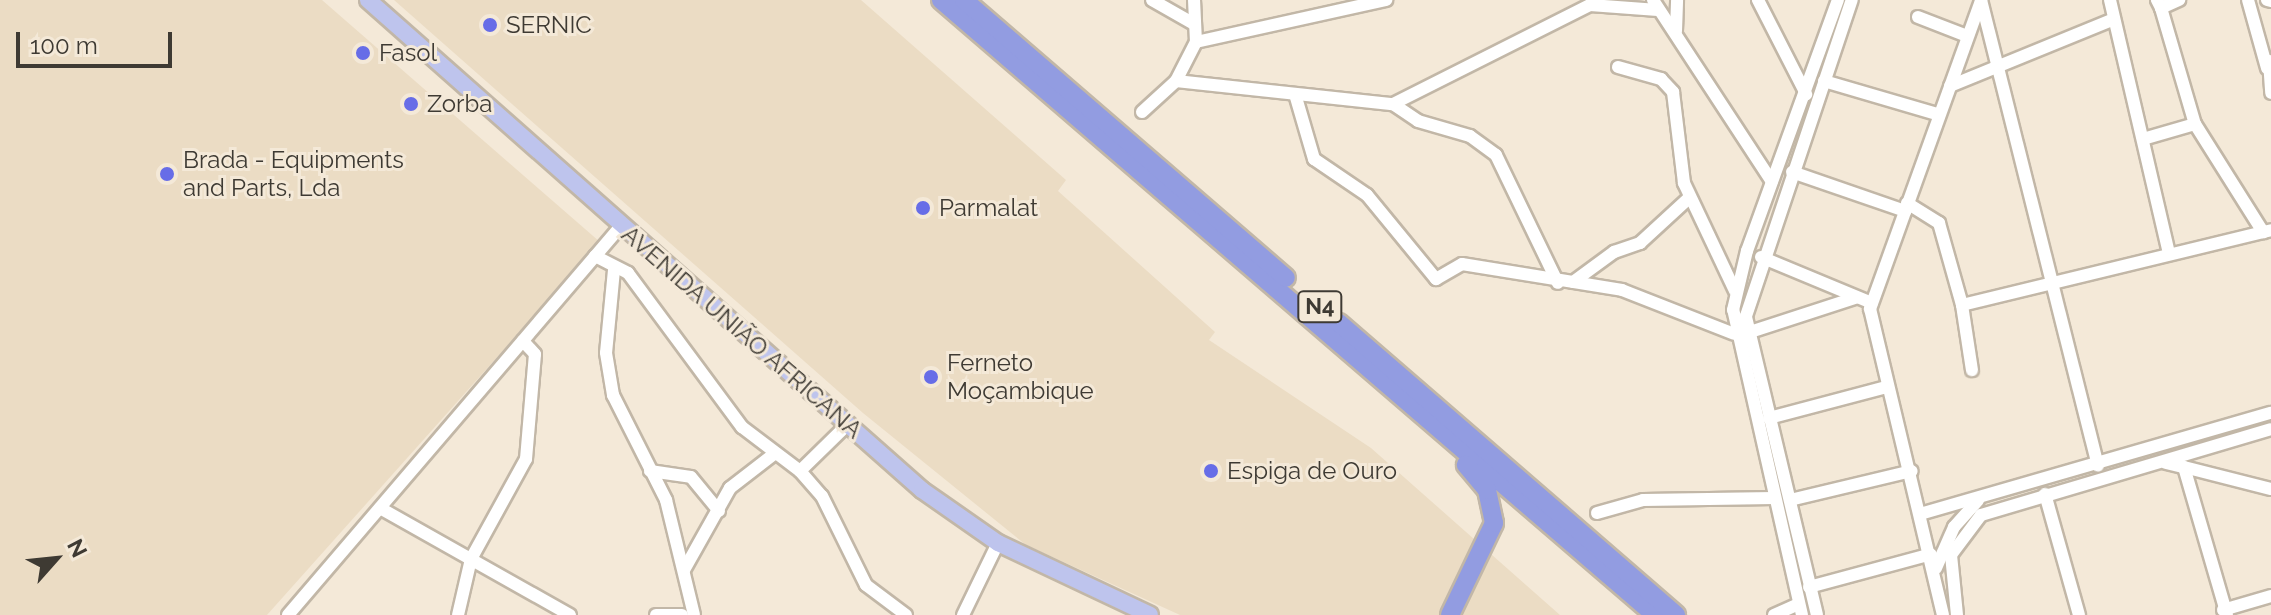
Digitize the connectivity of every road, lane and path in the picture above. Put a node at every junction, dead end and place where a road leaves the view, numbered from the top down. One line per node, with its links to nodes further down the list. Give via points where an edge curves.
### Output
1 (368, 0): 43 (main road, AVENIDA UNIÃO AFRICANA)
2 (941, 0): 58 (highway, N4)
3 (1152, 0): 20 (street)
4 (1386, 0): 23 (street)
5 (1677, 0): 21 (street)
6 (1758, 0): 33 (street)
7 (1838, 0): 33 (street)
8 (1852, 0): 29 (street)
9 (1981, 0): 22 (street); 26 (street)
10 (2110, 0): 19 (street)
11 (2179, 0): 16 (street)
12 (2248, 0): 27 (street)
13 (971, 2): 101 (highway, N4)
14 (1588, 2): 17 (street); 34 (street)
15 (1189, 3): 20 (street)
16 (2159, 4): 37 (street)
17 (1656, 5): 21 (street)
18 (1918, 17): 22 (street)
19 (2114, 19): 26 (street); 38 (street)
20 (1194, 24): 23 (street)
21 (1676, 31): 40 (street)
22 (1967, 36): 30 (street)
23 (1196, 42): 28 (street)
24 (2271, 52): 27 (street)
25 (1618, 67): 41 (street, via 1661,79 1673,92)
26 (2002, 67): 30 (street); 51 (street)
27 (2267, 68): 31 (street)
28 (1176, 81): 32 (street); 35 (street)
29 (1824, 81): 36 (street); 39 (street)
30 (1950, 86): 36 (street)
31 (2271, 93)
32 (1295, 94): 34 (street); 50 (street, via 1314,159 1367,195 1436,279 1462,264)
33 (1806, 94): 40 (street)
34 (1393, 104): 50 (street, via 1418,121 1470,136 1496,155)
35 (1142, 112)
36 (1937, 114): 42 (street)
37 (2195, 124): 38 (street); 44 (street)
38 (2143, 139): 45 (street)
39 (1792, 172): 42 (street); 47 (street)
40 (1772, 182): 52 (street)
41 (1690, 197): 49 (street, via 1640,243 1614,252); 52 (street)
42 (1906, 207): 54 (street); 55 (street, via 1939,223)
43 (621, 226): 46 (street); 63 (main road, AVENIDA UNIÃO AFRICANA)
44 (2267, 231): 45 (street)
45 (2169, 253): 51 (street)
46 (595, 256): 48 (street); 57 (street)
47 (1761, 257): 53 (street, via 1846,288); 56 (street)
48 (614, 270): 65 (street, via 628,273 742,427); 69 (street, via 608,367 620,417)
49 (1573, 282): 50 (street); 56 (street, via 1622,290)
50 (1558, 283)
51 (2052, 283): 55 (street); 67 (street)
52 (1735, 291): 56 (street)
53 (1855, 298): 54 (street); 56 (street)
54 (1872, 303): 60 (street)
55 (1962, 305): 59 (street)
56 (1740, 333): 62 (street); 75 (street)
57 (523, 341): 77 (street); 83 (street, via 535,354 526,459)
58 (1348, 348): 99 (highway, via 1481,480 1493,505 1490,534); 100 (highway, N4)
59 (1972, 370)
60 (1886, 387): 62 (street); 71 (street)
61 (2271, 413): 67 (street)
62 (1769, 418): 76 (street)
63 (848, 424): 70 (street); 81 (main road, AVENIDA UNIÃO AFRICANA)
64 (2271, 429): 66 (street)
65 (774, 454): 70 (street); 78 (street, via 730,488)
66 (2166, 463): 68 (street); 74 (street)
67 (2098, 466): 73 (street)
68 (2184, 467): 72 (street); 89 (street)
69 (650, 471): 78 (street, via 691,477); 84 (street)
70 (800, 471): 96 (street, via 822,496 866,585)
71 (1912, 471): 76 (street); 80 (street)
72 (2271, 489)
73 (1987, 494): 80 (street); 85 (street, via 1954,527)
74 (2045, 494): 105 (street, via 1981,515 1958,539 1949,568); 106 (street)
75 (1774, 498): 79 (street, via 1643,500); 88 (street)
76 (1790, 500): 86 (street)
77 (380, 508): 83 (street); 90 (street)
78 (719, 511): 84 (street)
79 (1597, 513)
80 (1920, 514): 82 (street)
81 (998, 543): 97 (street); 98 (main road, AVENIDA UNIÃO AFRICANA)
82 (1931, 554): 85 (street); 86 (street)
83 (471, 559): 91 (street); 92 (street)
84 (684, 570): 95 (street)
85 (1935, 570): 104 (street)
86 (1809, 587): 103 (street)
87 (2271, 596): 89 (street)
88 (1800, 610): 102 (street)
89 (2225, 613)
90 (288, 615)
91 (458, 615)
92 (570, 615)
93 (656, 615): 94 (street)
94 (682, 615)
95 (694, 615)
96 (906, 615)
97 (963, 615)
98 (1150, 615)
99 (1450, 615)
100 (1655, 615)
101 (1676, 615)
102 (1774, 615)
103 (1817, 615)
104 (1943, 615)
105 (1957, 615)
106 (2079, 615)

